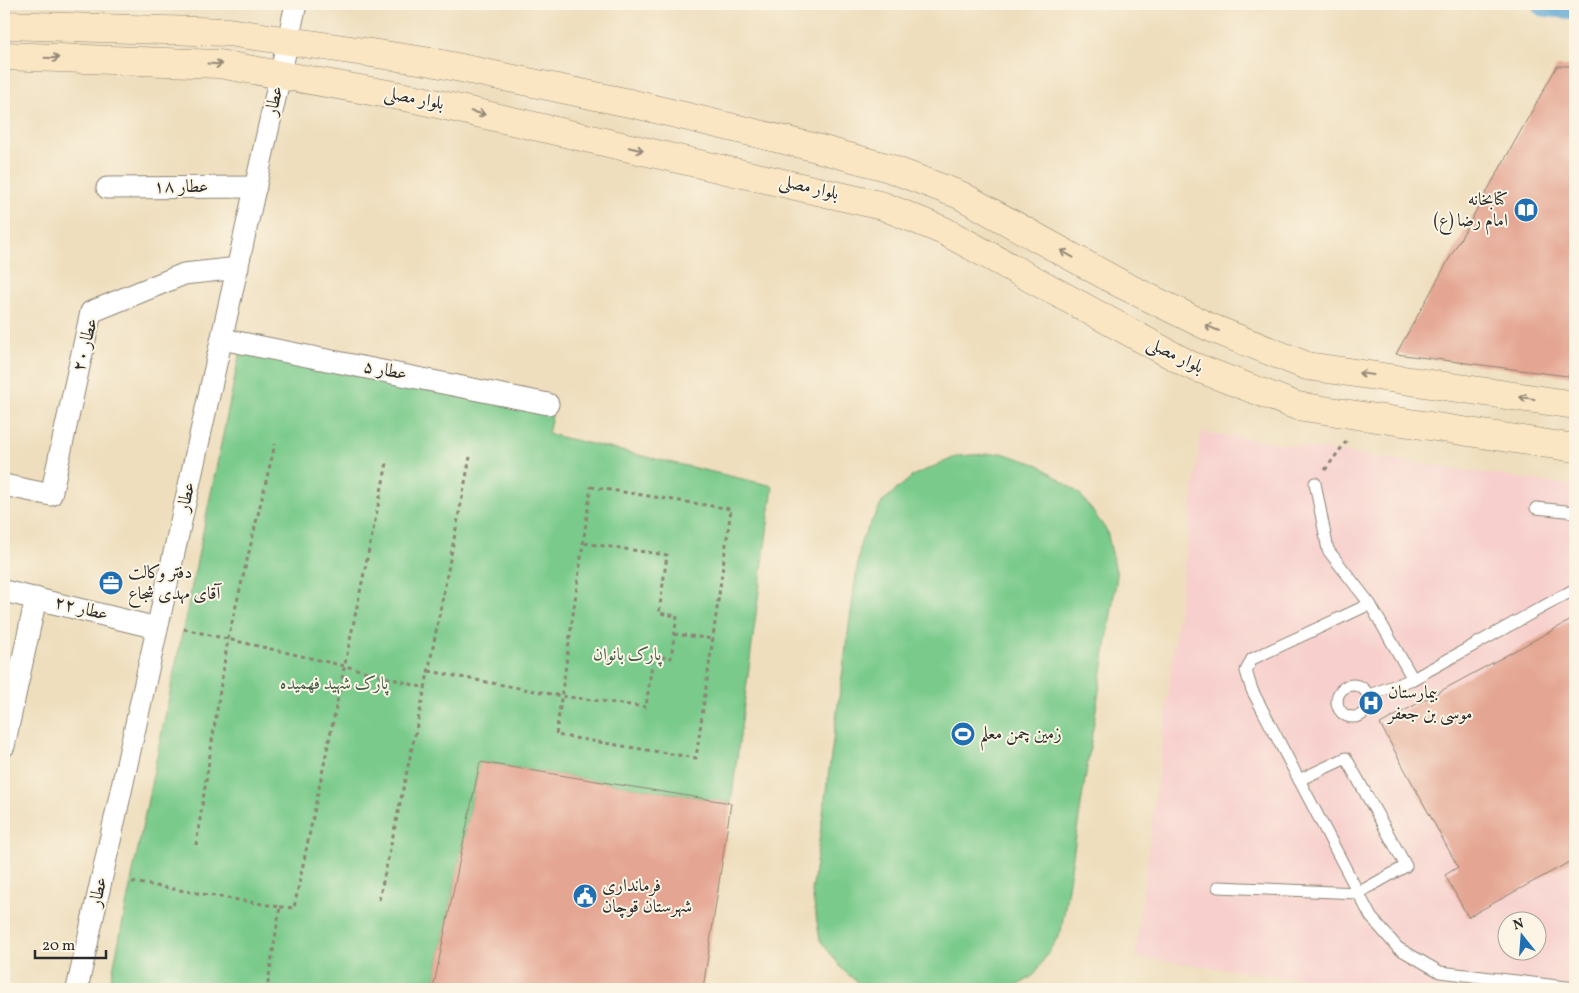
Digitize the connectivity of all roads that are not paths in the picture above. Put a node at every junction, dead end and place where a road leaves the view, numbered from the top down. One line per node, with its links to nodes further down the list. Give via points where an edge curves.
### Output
1 (296, 4): 3 (street, عطار)
2 (4, 25): 3 (street, via 228,32)
3 (288, 41): 5 (street, عطار); 11 (street, one-way to 3, via 1307,366 1209,327 1120,284 960,195 886,167 643,106 451,66)
4 (4, 56): 5 (street, بلوار مصلی, one-way to 5, via 219,64)
5 (281, 75): 6 (street, عطار); 12 (street, بلوار مصلی, one-way to 12, via 416,98 884,206 944,231 1190,365 1297,406)
6 (256, 187): 7 (street, عطار ۱۸); 8 (street, عطار)
7 (107, 188)
8 (238, 268): 9 (street, عطار); 14 (street, عطار ۲۰, via 184,274 91,312 51,496)
9 (222, 339): 10 (street, عطار ۵); 21 (street, عطار)
10 (548, 404)
11 (1575, 405)
12 (1575, 448)
13 (1315, 483): 20 (lane, via 1328,550)
14 (4, 485)
15 (1536, 508): 16 (lane)
16 (1575, 512)
17 (1575, 590): 22 (lane)
18 (4, 591): 19 (street, عطار ۲۲)
19 (36, 598): 21 (street, عطار ۲۲); 24 (street)
20 (1370, 604): 22 (lane); 25 (lane, via 1252,660 1246,671 1252,690)
21 (157, 628): 29 (street, عطار)
22 (1413, 679): 23 (lane)
23 (1369, 695)
24 (4, 746)
25 (1299, 780): 27 (lane); 27 (lane, via 1346,758 1406,866)
26 (1218, 888): 27 (lane)
27 (1358, 893): 28 (lane, via 1371,917 1398,948 1440,972)
28 (1575, 988)
29 (77, 989)

